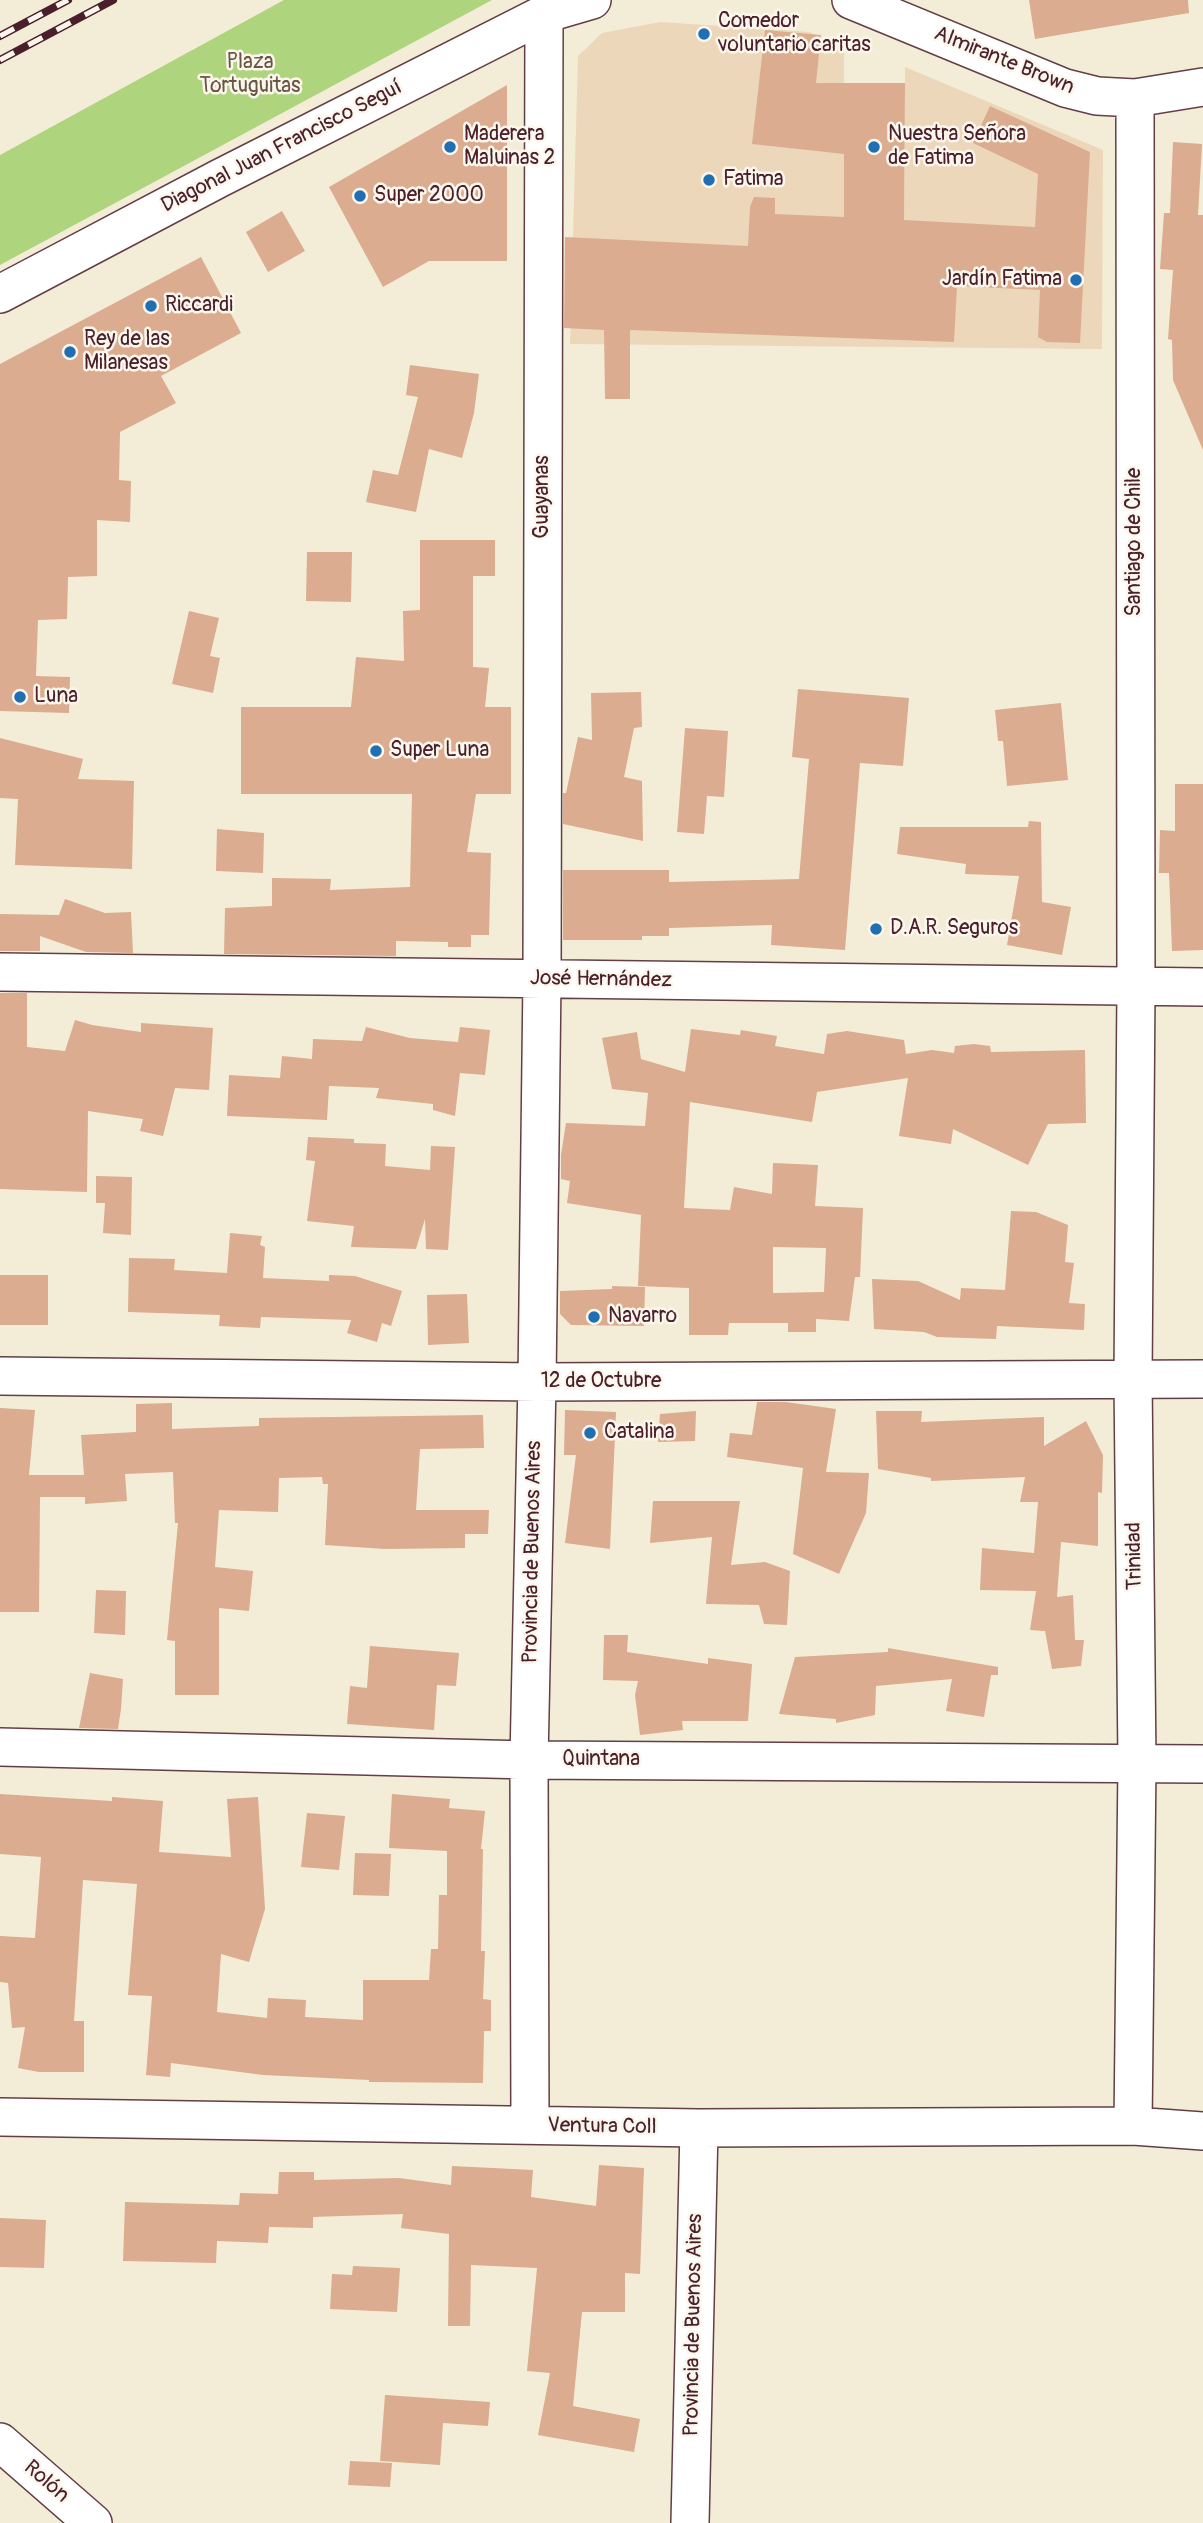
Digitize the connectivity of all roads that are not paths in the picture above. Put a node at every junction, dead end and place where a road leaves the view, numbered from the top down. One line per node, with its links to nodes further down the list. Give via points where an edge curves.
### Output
1 (592, 0): 3 (street)
2 (851, 0): 5 (street, Almirante Brown, via 1065,88)
3 (554, 7): 6 (street, Diagonal Juan Francisco Seguí); 8 (street, Guayanas)
4 (1203, 87): 5 (street, Almirante Brown)
5 (1135, 99): 9 (street, Santiago de Chile)
6 (0, 294)
7 (0, 972): 8 (street, José Hernández)
8 (542, 979): 9 (street, José Hernández); 14 (street, Provincia de Buenos Aires)
9 (1136, 986): 10 (street, José Hernández); 12 (street, Trinidad)
10 (1203, 987)
11 (0, 1376): 14 (street, 12 de Octubre)
12 (1133, 1379): 13 (street, 12 de Octubre); 14 (street, 12 de Octubre); 17 (street, Trinidad)
13 (1203, 1379)
14 (537, 1382): 16 (street, Provincia de Buenos Aires)
15 (0, 1747): 16 (street, Quintana)
16 (529, 1760): 17 (street, Quintana); 20 (street, Provincia de Buenos Aires)
17 (1137, 1763): 18 (street, Quintana); 21 (street, Trinidad)
18 (1203, 1764)
19 (0, 2117): 20 (street, Ventura Coll)
20 (530, 2126): 22 (street, Ventura Coll)
21 (1133, 2126): 22 (street, Ventura Coll); 23 (street, Ventura Coll)
22 (699, 2128): 26 (street, Provincia de Buenos Aires)
23 (1203, 2131)
24 (0, 2442): 25 (street, Rolón)
25 (93, 2523)
26 (690, 2523)

